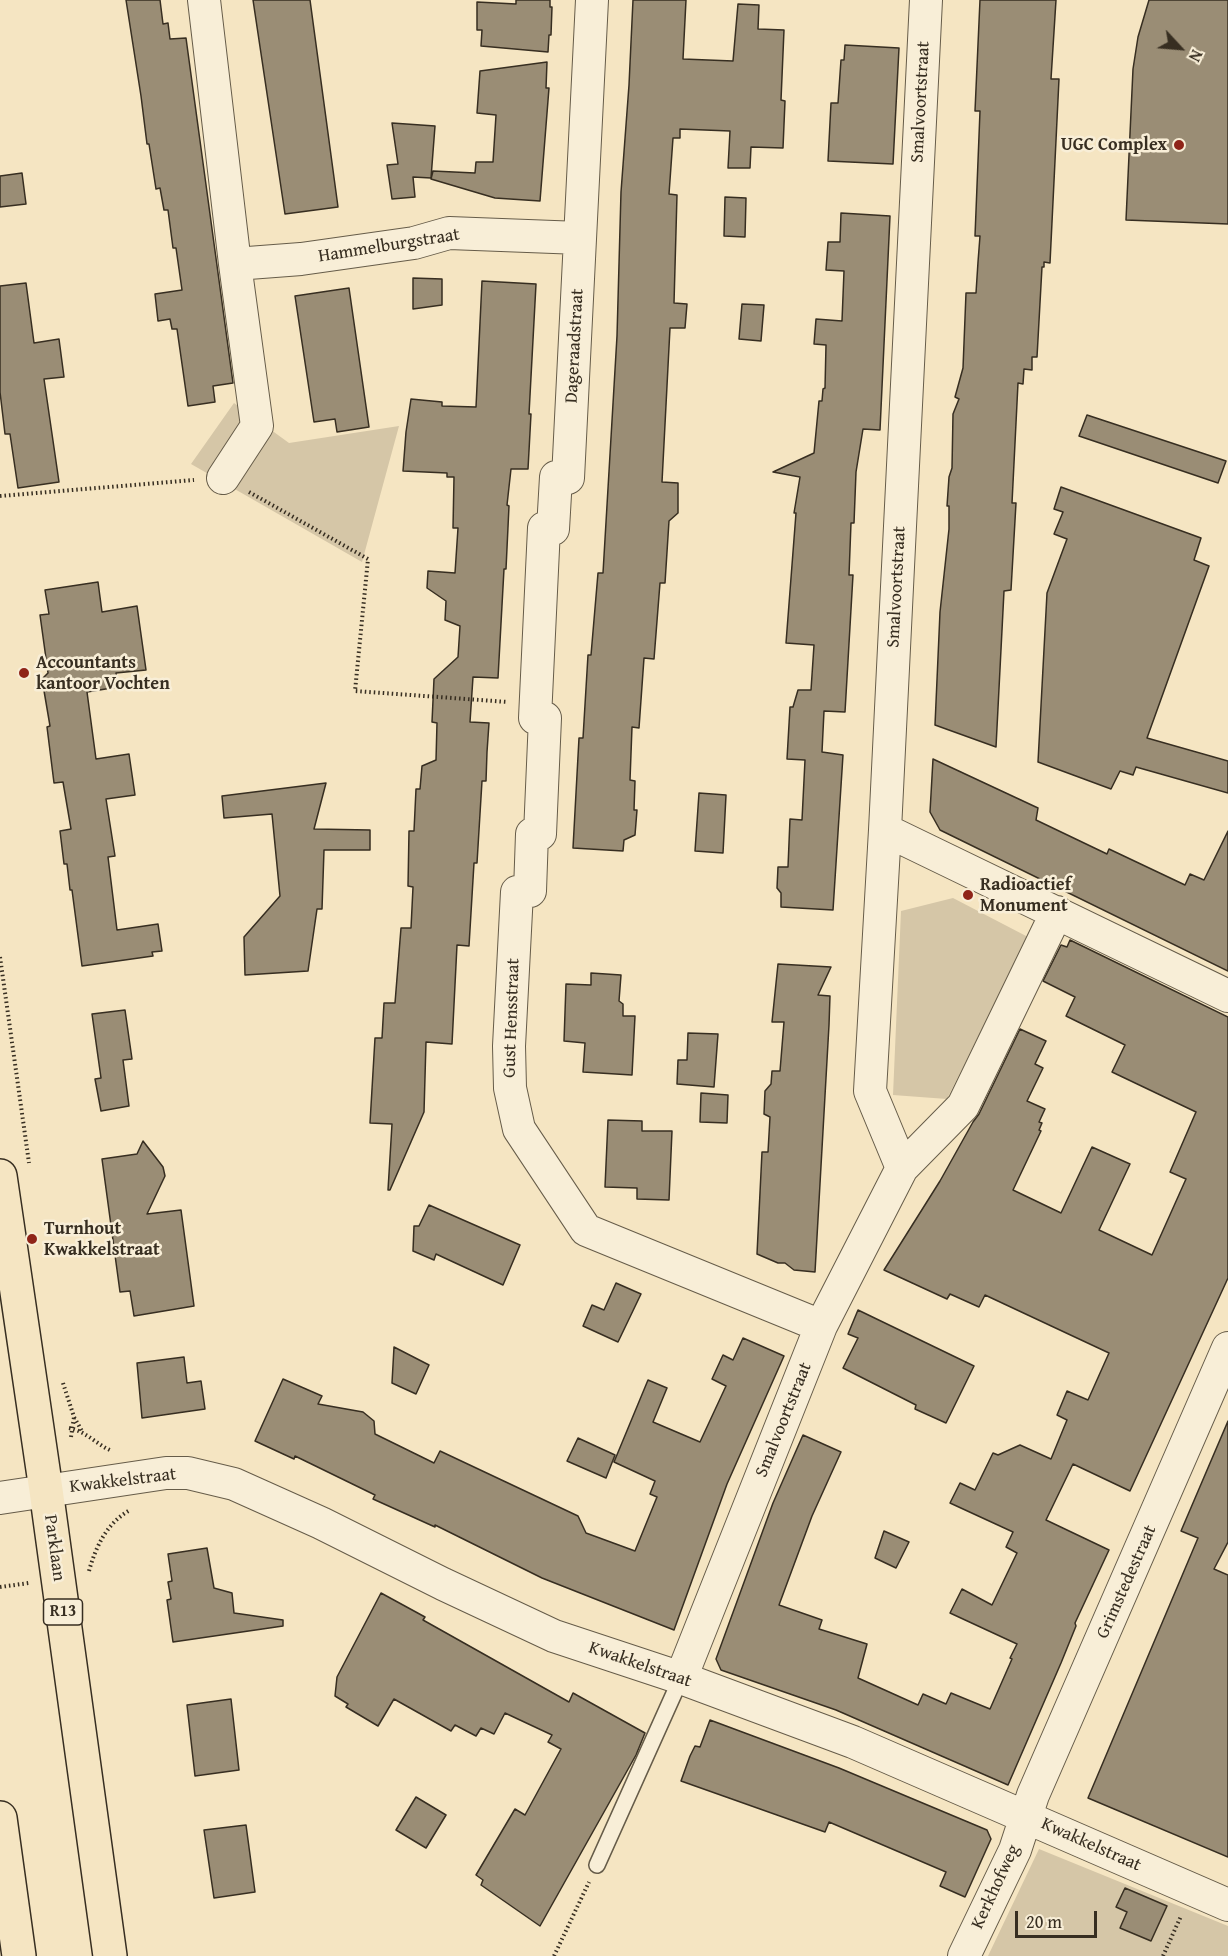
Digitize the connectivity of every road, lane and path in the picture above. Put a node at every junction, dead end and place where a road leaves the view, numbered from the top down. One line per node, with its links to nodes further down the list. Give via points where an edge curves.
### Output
1 (204, 0): 5 (street)
2 (592, 0): 4 (street, Dageraadstraat)
3 (926, 0): 10 (street, Smalvoortstraat)
4 (580, 238): 5 (street, Hammelburgstraat, via 449,233 414,243); 8 (street, Dageraadstraat, via 568,478 556,477 554,529 544,528)
5 (235, 264): 6 (street, via 257,426)
6 (224, 478): 7 (path); 9 (path, via 368,559 355,691)
7 (0, 496)
8 (537, 669): 9 (street, Gust Hensstraat)
9 (536, 705): 15 (street, Gust Hensstraat, via 535,717 546,718 540,834 532,834 530,891 517,892 509,1046 510,1088 519,1130 586,1230)
10 (885, 830): 11 (street); 13 (street, Smalvoortstraat, via 870,1091)
11 (1057, 912): 12 (street); 13 (street, Smalvoortstraat, via 963,1107)
12 (1228, 996)
13 (902, 1168): 15 (street, Smalvoortstraat)
14 (0, 1176): 17 (main road, Parklaan / R13)
15 (821, 1326): 21 (street, Smalvoortstraat)
16 (1228, 1348): 22 (street, Grimstedestraat)
17 (46, 1490): 18 (street, Kwakkelstraat); 21 (street, Kwakkelstraat, via 166,1473 188,1473 234,1484 554,1635); 28 (main road, Parklaan / R13)
18 (0, 1498)
19 (132, 1509): 20 (path, via 105,1532)
20 (88, 1575)
21 (681, 1678): 22 (street, Kwakkelstraat, via 853,1742); 24 (lane)
22 (1027, 1816): 25 (street, Kwakkelstraat); 30 (street, Kerkhofweg, via 1015,1850)
23 (0, 1818): 27 (main road)
24 (597, 1865): 29 (path)
25 (1192, 1891): 26 (street, Kwakkelstraat); 31 (path)
26 (1228, 1905)
27 (20, 1956)
28 (110, 1956)
29 (554, 1956)
30 (964, 1956)
31 (1163, 1956)

